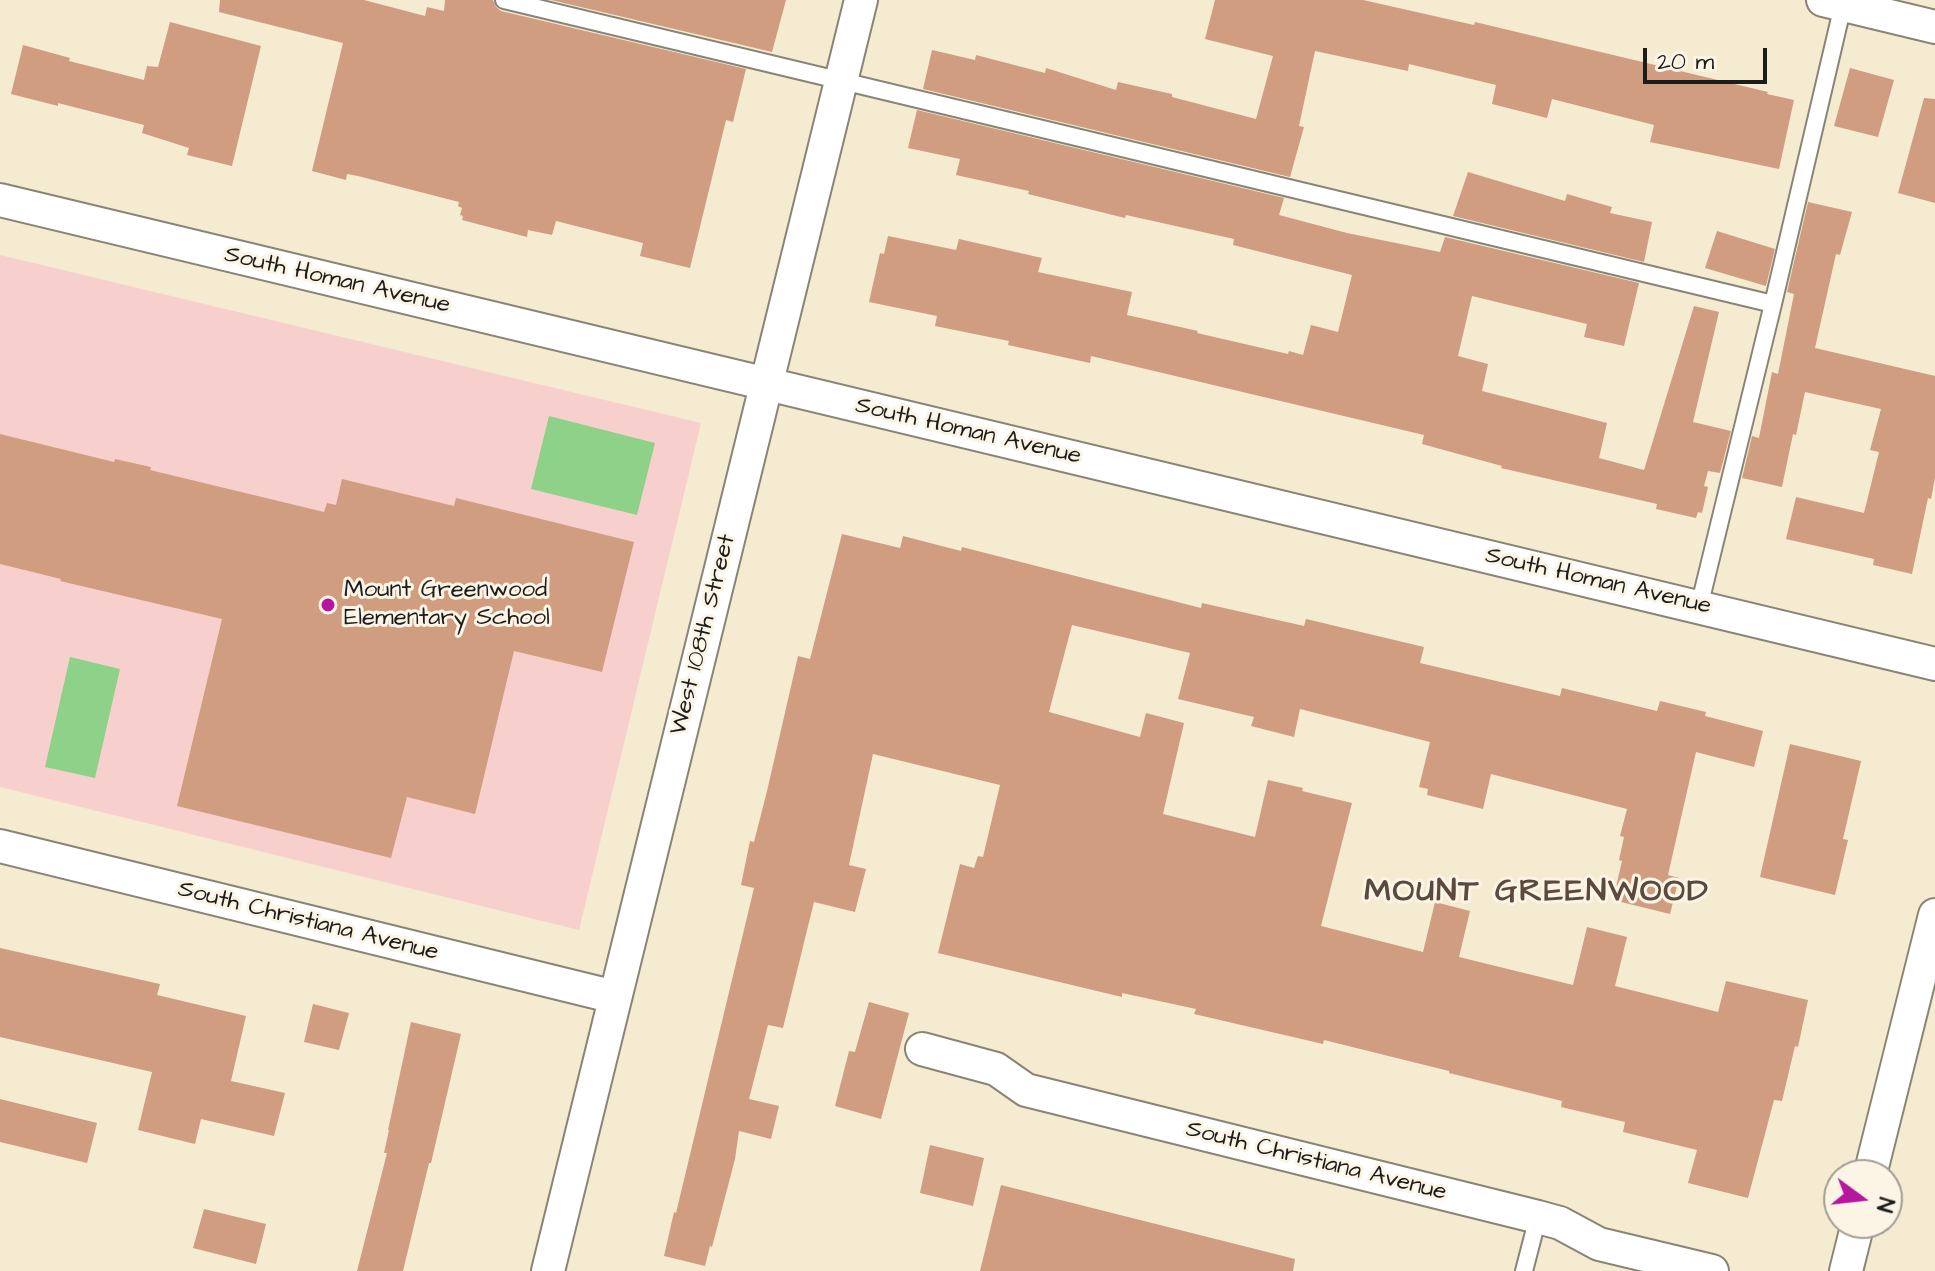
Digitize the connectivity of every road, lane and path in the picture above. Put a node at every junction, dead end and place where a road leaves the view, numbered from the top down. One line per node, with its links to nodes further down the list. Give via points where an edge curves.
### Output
1 (504, 0): 5 (lane)
2 (861, 0): 5 (street, West 108th Street)
3 (1833, 2): 4 (street); 7 (lane)
4 (1935, 27)
5 (842, 81): 7 (lane); 8 (street, West 108th Street)
6 (0, 200): 8 (street, South Homan Avenue)
7 (1773, 304): 9 (lane)
8 (766, 383): 9 (street, South Homan Avenue); 13 (street, West 108th Street)
9 (1699, 607): 10 (street, South Homan Avenue)
10 (1935, 664)
11 (0, 846): 13 (street, South Christiana Avenue)
12 (1935, 915): 15 (street)
13 (615, 997): 18 (street, West 108th Street)
14 (922, 1049): 16 (street, South Christiana Avenue, via 996,1069 1026,1090)
15 (1874, 1159)
16 (1538, 1217): 19 (lane); 20 (street, South Christiana Avenue, via 1599,1244)
17 (1854, 1239): 21 (street)
18 (548, 1271)
19 (1524, 1271)
20 (1712, 1271)
21 (1846, 1271)

